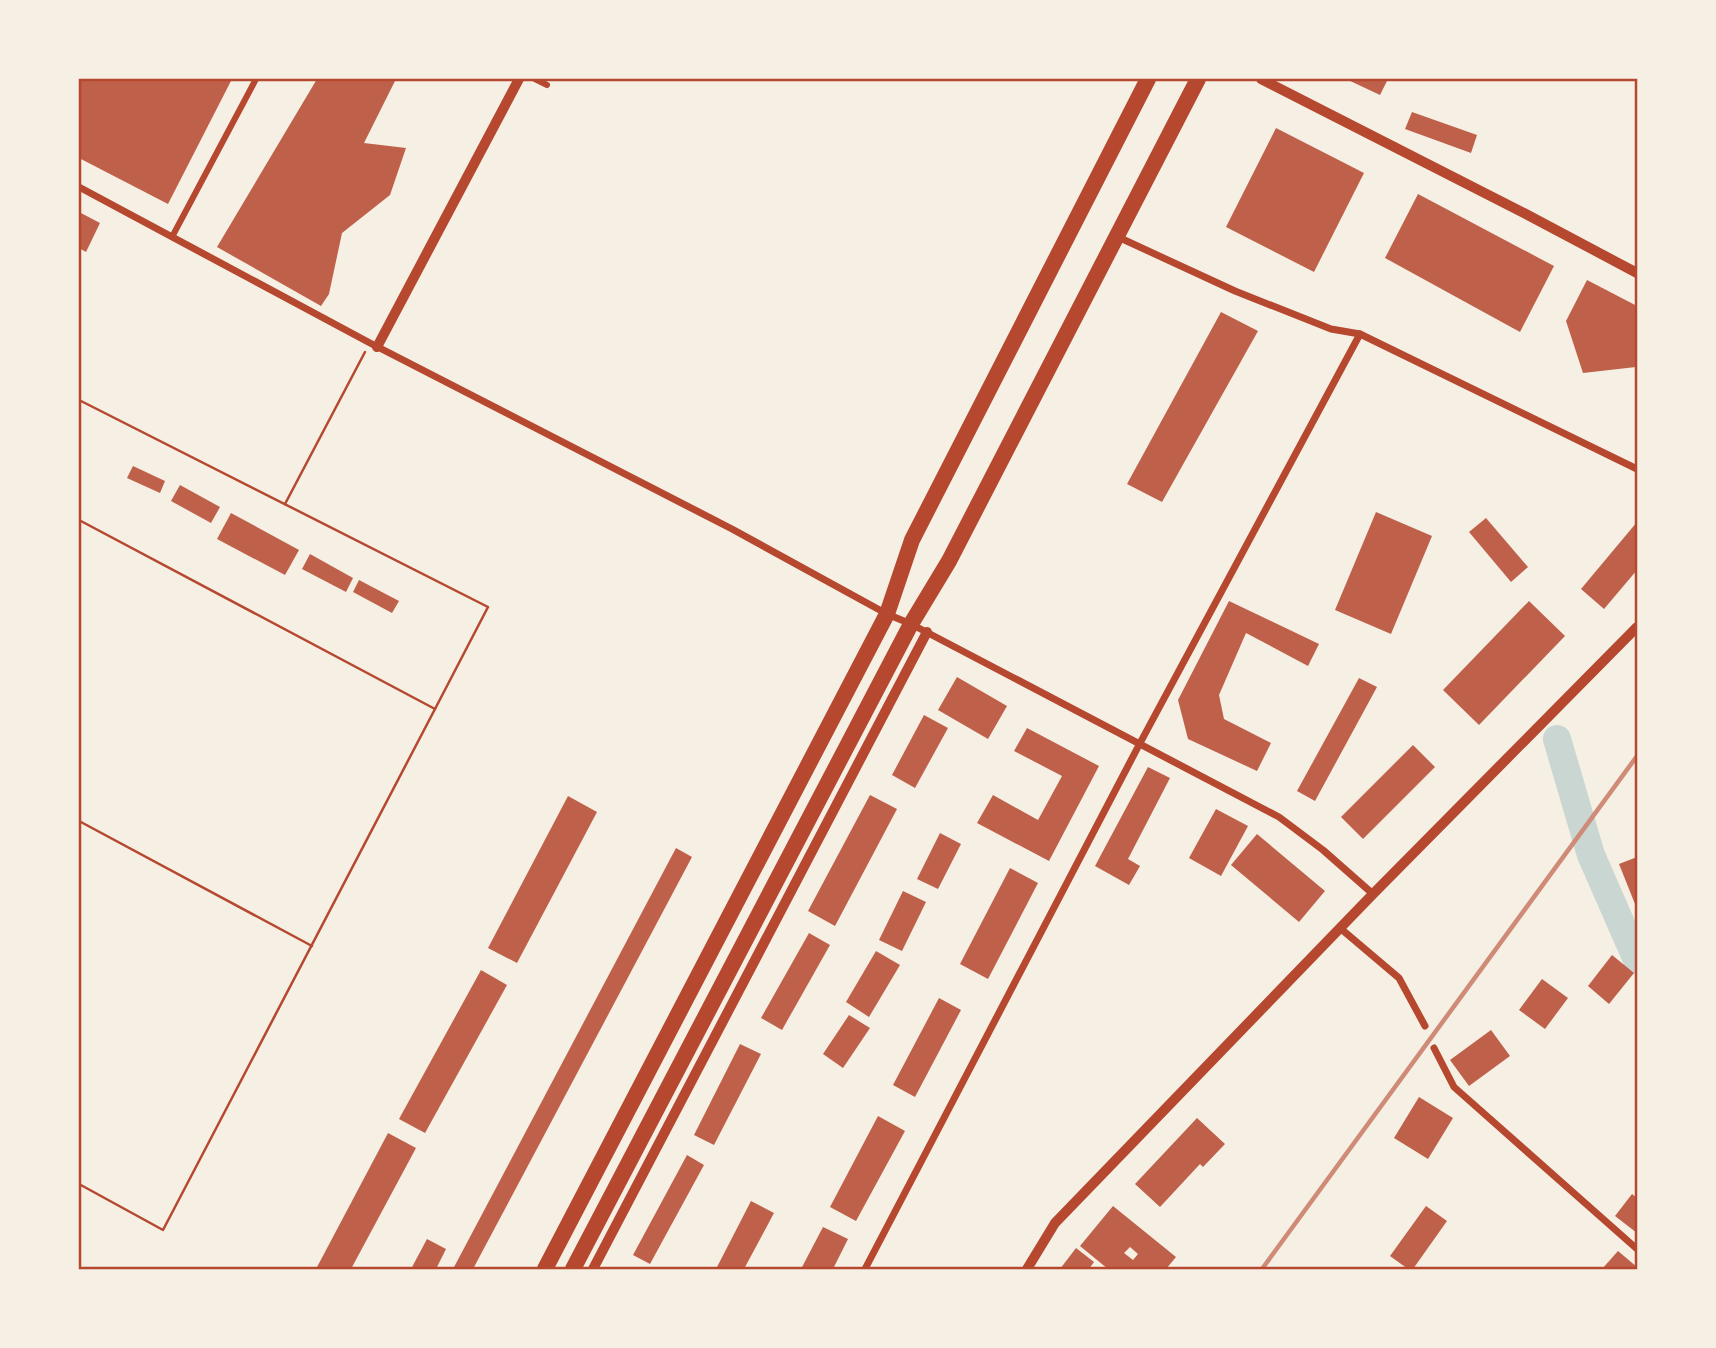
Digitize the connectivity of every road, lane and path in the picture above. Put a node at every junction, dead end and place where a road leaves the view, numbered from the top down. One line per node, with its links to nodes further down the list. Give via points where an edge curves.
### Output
1 (256, 79): 9 (street)
2 (519, 79): 13 (street)
3 (535, 79): 7 (street)
4 (1149, 79): 18 (highway, via 912,540)
5 (1198, 79): 10 (highway)
6 (1261, 79): 11 (street)
7 (547, 85)
8 (79, 187): 9 (street)
9 (172, 237): 13 (street)
10 (1116, 237): 12 (street, via 1283,310 1331,329); 19 (highway, via 949,561)
11 (1637, 274)
12 (1360, 334): 15 (street); 23 (street)
13 (373, 345): 16 (path); 18 (street)
14 (79, 400): 16 (path)
15 (1637, 469)
16 (285, 504): 22 (path, via 488,607)
17 (79, 520): 22 (path)
18 (887, 614): 19 (street); 32 (highway)
19 (911, 624): 21 (street); 33 (highway)
20 (1637, 626): 25 (street)
21 (927, 632): 23 (street); 34 (street)
22 (435, 709): 27 (path)
23 (1139, 745): 25 (street, via 1279,817); 35 (street)
24 (79, 821): 27 (path)
25 (1373, 894): 26 (street)
26 (1340, 928): 28 (street, via 1399,978); 36 (street, via 1055,1223)
27 (312, 946): 30 (path, via 163,1230)
28 (1425, 1026)
29 (1434, 1048): 31 (street, via 1454,1087)
30 (79, 1184)
31 (1637, 1249)
32 (545, 1269)
33 (573, 1269)
34 (593, 1269)
35 (865, 1269)
36 (1027, 1269)

